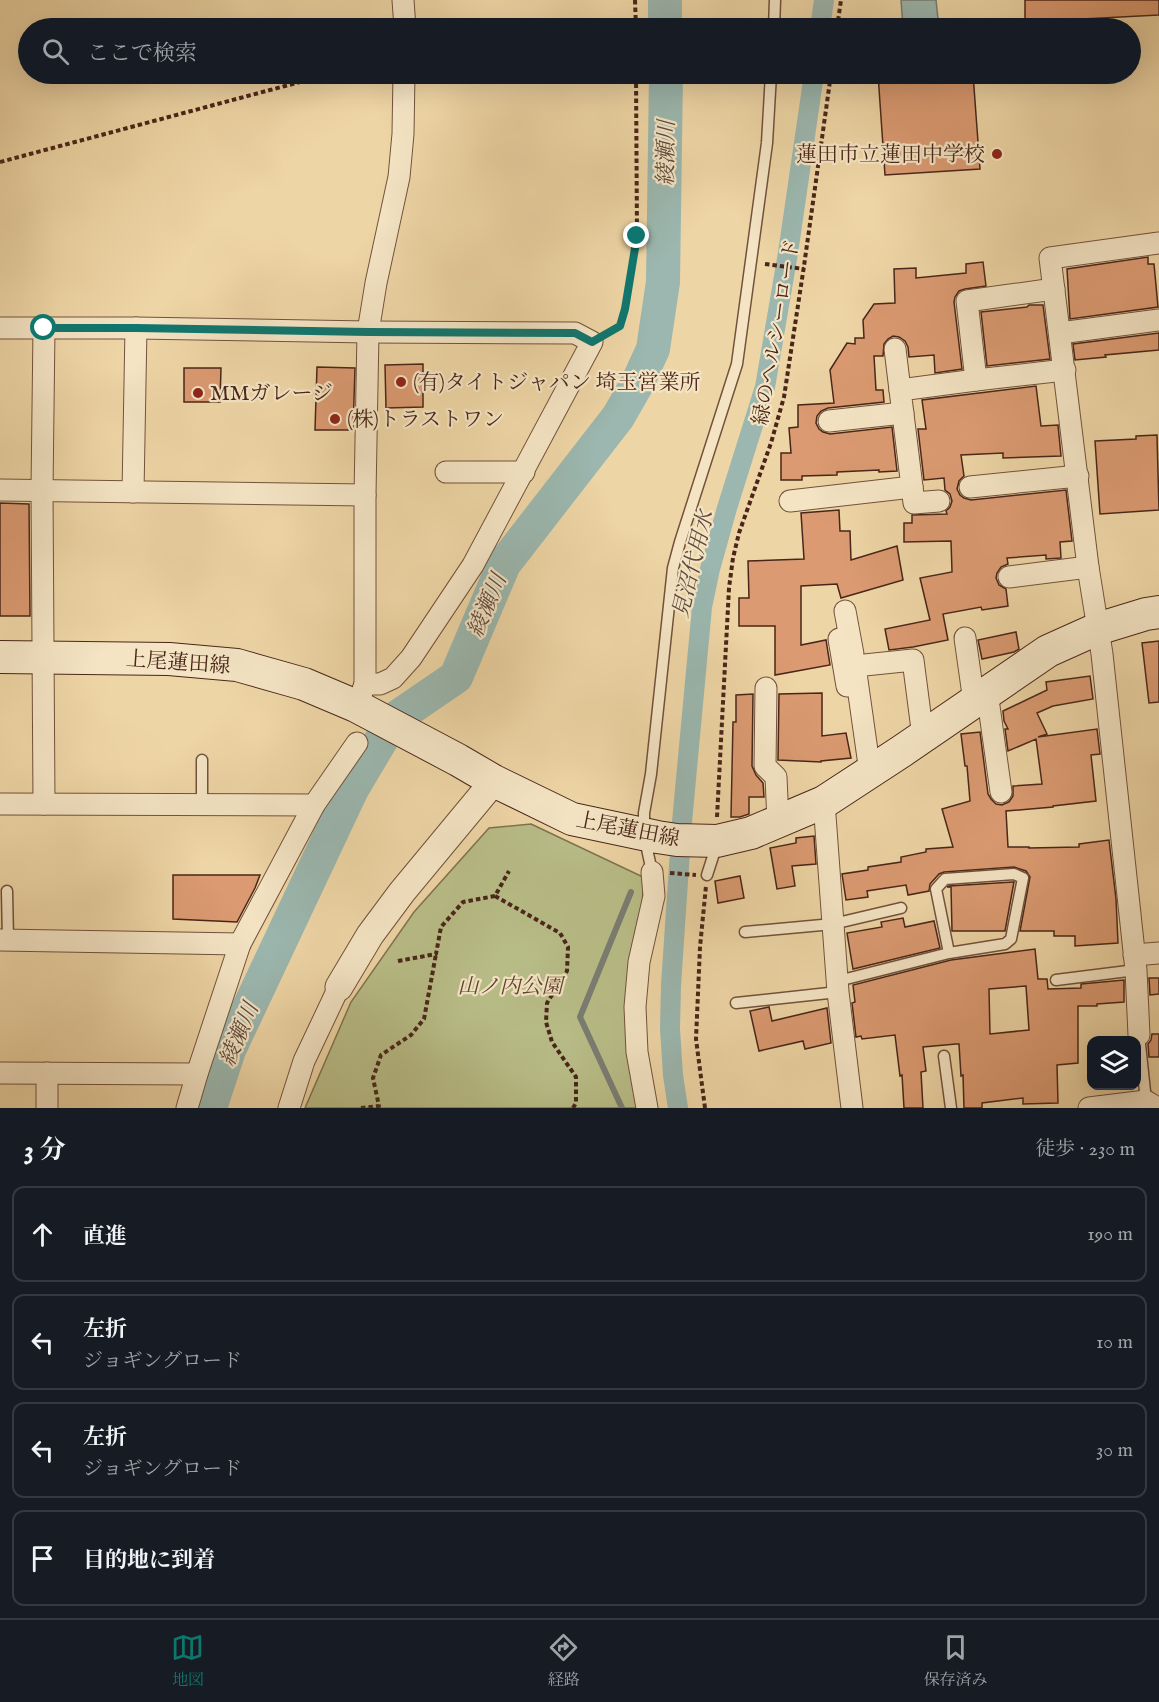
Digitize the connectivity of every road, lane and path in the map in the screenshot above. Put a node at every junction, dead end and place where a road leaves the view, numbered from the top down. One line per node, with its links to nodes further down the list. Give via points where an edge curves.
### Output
1 (403, 0): 5 (street)
2 (635, 0): 6 (path)
3 (776, 0): 7 (lane)
4 (841, 0): 8 (path)
5 (404, 18)
6 (636, 18)
7 (775, 18)
8 (838, 18)
9 (292, 84): 14 (path)
10 (404, 84): 23 (street, via 399,177)
11 (636, 84): 25 (path, via 637,236 625,309 620,326)
12 (770, 84): 68 (lane, via 767,143 737,364 674,568 644,813)
13 (830, 84): 17 (path, 緑のヘルシーロード)
14 (0, 162)
15 (1159, 243): 18 (street, via 1050,258)
16 (768, 265): 17 (path)
17 (802, 269): 69 (path, 緑のヘルシーロード, via 784,397 731,568)
18 (1054, 289): 24 (street); 28 (street, via 967,301)
19 (1159, 320): 24 (street)
20 (0, 328): 21 (street)
21 (44, 328): 22 (street); 38 (street)
22 (136, 328): 23 (street); 39 (street)
23 (368, 332): 25 (street, via 575,333); 40 (street)
24 (1060, 333): 27 (street)
25 (592, 342): 33 (street)
26 (895, 349): 29 (street)
27 (1065, 370): 28 (street); 34 (street)
28 (976, 380): 29 (street)
29 (900, 390): 30 (street)
30 (903, 413): 31 (street); 35 (street)
31 (829, 421)
32 (446, 472): 33 (street)
33 (524, 472): 55 (street, via 473,566 411,658 393,678 380,684)
34 (1078, 476): 36 (street); 43 (street)
35 (912, 487): 41 (street); 42 (street, via 914,503)
36 (970, 487)
37 (0, 490): 38 (street)
38 (42, 490): 39 (street); 51 (street)
39 (133, 492): 40 (street)
40 (365, 495): 55 (street)
41 (790, 501)
42 (939, 501)
43 (1088, 567): 44 (street); 47 (street)
44 (1009, 577)
45 (845, 611): 52 (street)
46 (1159, 612): 47 (main road, 上尾蓮田線)
47 (1097, 629): 54 (main road, 上尾蓮田線, via 1048,651); 84 (street)
48 (965, 638): 54 (street)
49 (839, 639): 59 (street, via 857,753)
50 (0, 657): 51 (main road, 上尾蓮田線)
51 (44, 657): 55 (main road, 上尾蓮田線, via 169,659 237,665); 64 (street)
52 (855, 666): 56 (street, via 913,660); 59 (street)
53 (766, 688): 67 (street, via 765,766 776,777)
54 (980, 697): 56 (main road, 上尾蓮田線); 61 (street)
55 (367, 703): 60 (main road, 上尾蓮田線)
56 (923, 737): 59 (main road, 上尾蓮田線)
57 (357, 742): 66 (street)
58 (202, 760): 65 (lane)
59 (865, 775): 62 (main road, 上尾蓮田線)
60 (494, 781): 68 (main road, 上尾蓮田線, via 572,819); 86 (street, via 402,892)
61 (1001, 792)
62 (824, 802): 67 (main road, 上尾蓮田線); 76 (street)
63 (0, 804): 64 (street)
64 (44, 804): 65 (street)
65 (202, 805): 66 (street)
66 (314, 806): 79 (street)
67 (778, 822): 69 (main road, 上尾蓮田線, via 751,833)
68 (650, 836): 69 (main road, 上尾蓮田線); 71 (lane)
69 (712, 841): 72 (lane)
70 (509, 871): 74 (path)
71 (658, 872): 72 (path); 101 (street, via 639,962 635,1007 637,1052)
72 (702, 875): 102 (path, via 696,1039)
73 (7, 891): 78 (lane)
74 (495, 896): 82 (path, via 463,902 441,927); 100 (path, via 560,933 568,947 567,970 547,1003 546,1022 552,1042 576,1077)
75 (901, 908): 76 (lane)
76 (833, 924): 77 (lane); 87 (street)
77 (745, 932)
78 (4, 940): 79 (street)
79 (240, 944): 93 (street)
80 (949, 953): 80 (lane, via 1005,945 1011,939 1023,878 1014,874 945,879 936,889); 87 (lane)
81 (1159, 953): 84 (street)
82 (436, 954): 83 (path); 95 (path, via 424,1019 411,1035 381,1055 373,1078)
83 (398, 961)
84 (1135, 963): 85 (lane); 89 (street)
85 (1056, 980)
86 (339, 987): 98 (street, via 304,1061)
87 (838, 987): 88 (lane); 103 (street)
88 (736, 1003)
89 (1139, 1035): 94 (lane)
90 (944, 1056): 104 (lane)
91 (0, 1073): 92 (street)
92 (46, 1073): 93 (street); 96 (street)
93 (197, 1074): 97 (street)
94 (1151, 1104): 105 (street)
95 (381, 1107): 99 (path)
96 (47, 1108)
97 (187, 1108)
98 (289, 1108)
99 (361, 1108)
100 (573, 1108)
101 (647, 1108)
102 (705, 1108)
103 (852, 1108)
104 (951, 1108)
105 (1089, 1108)

